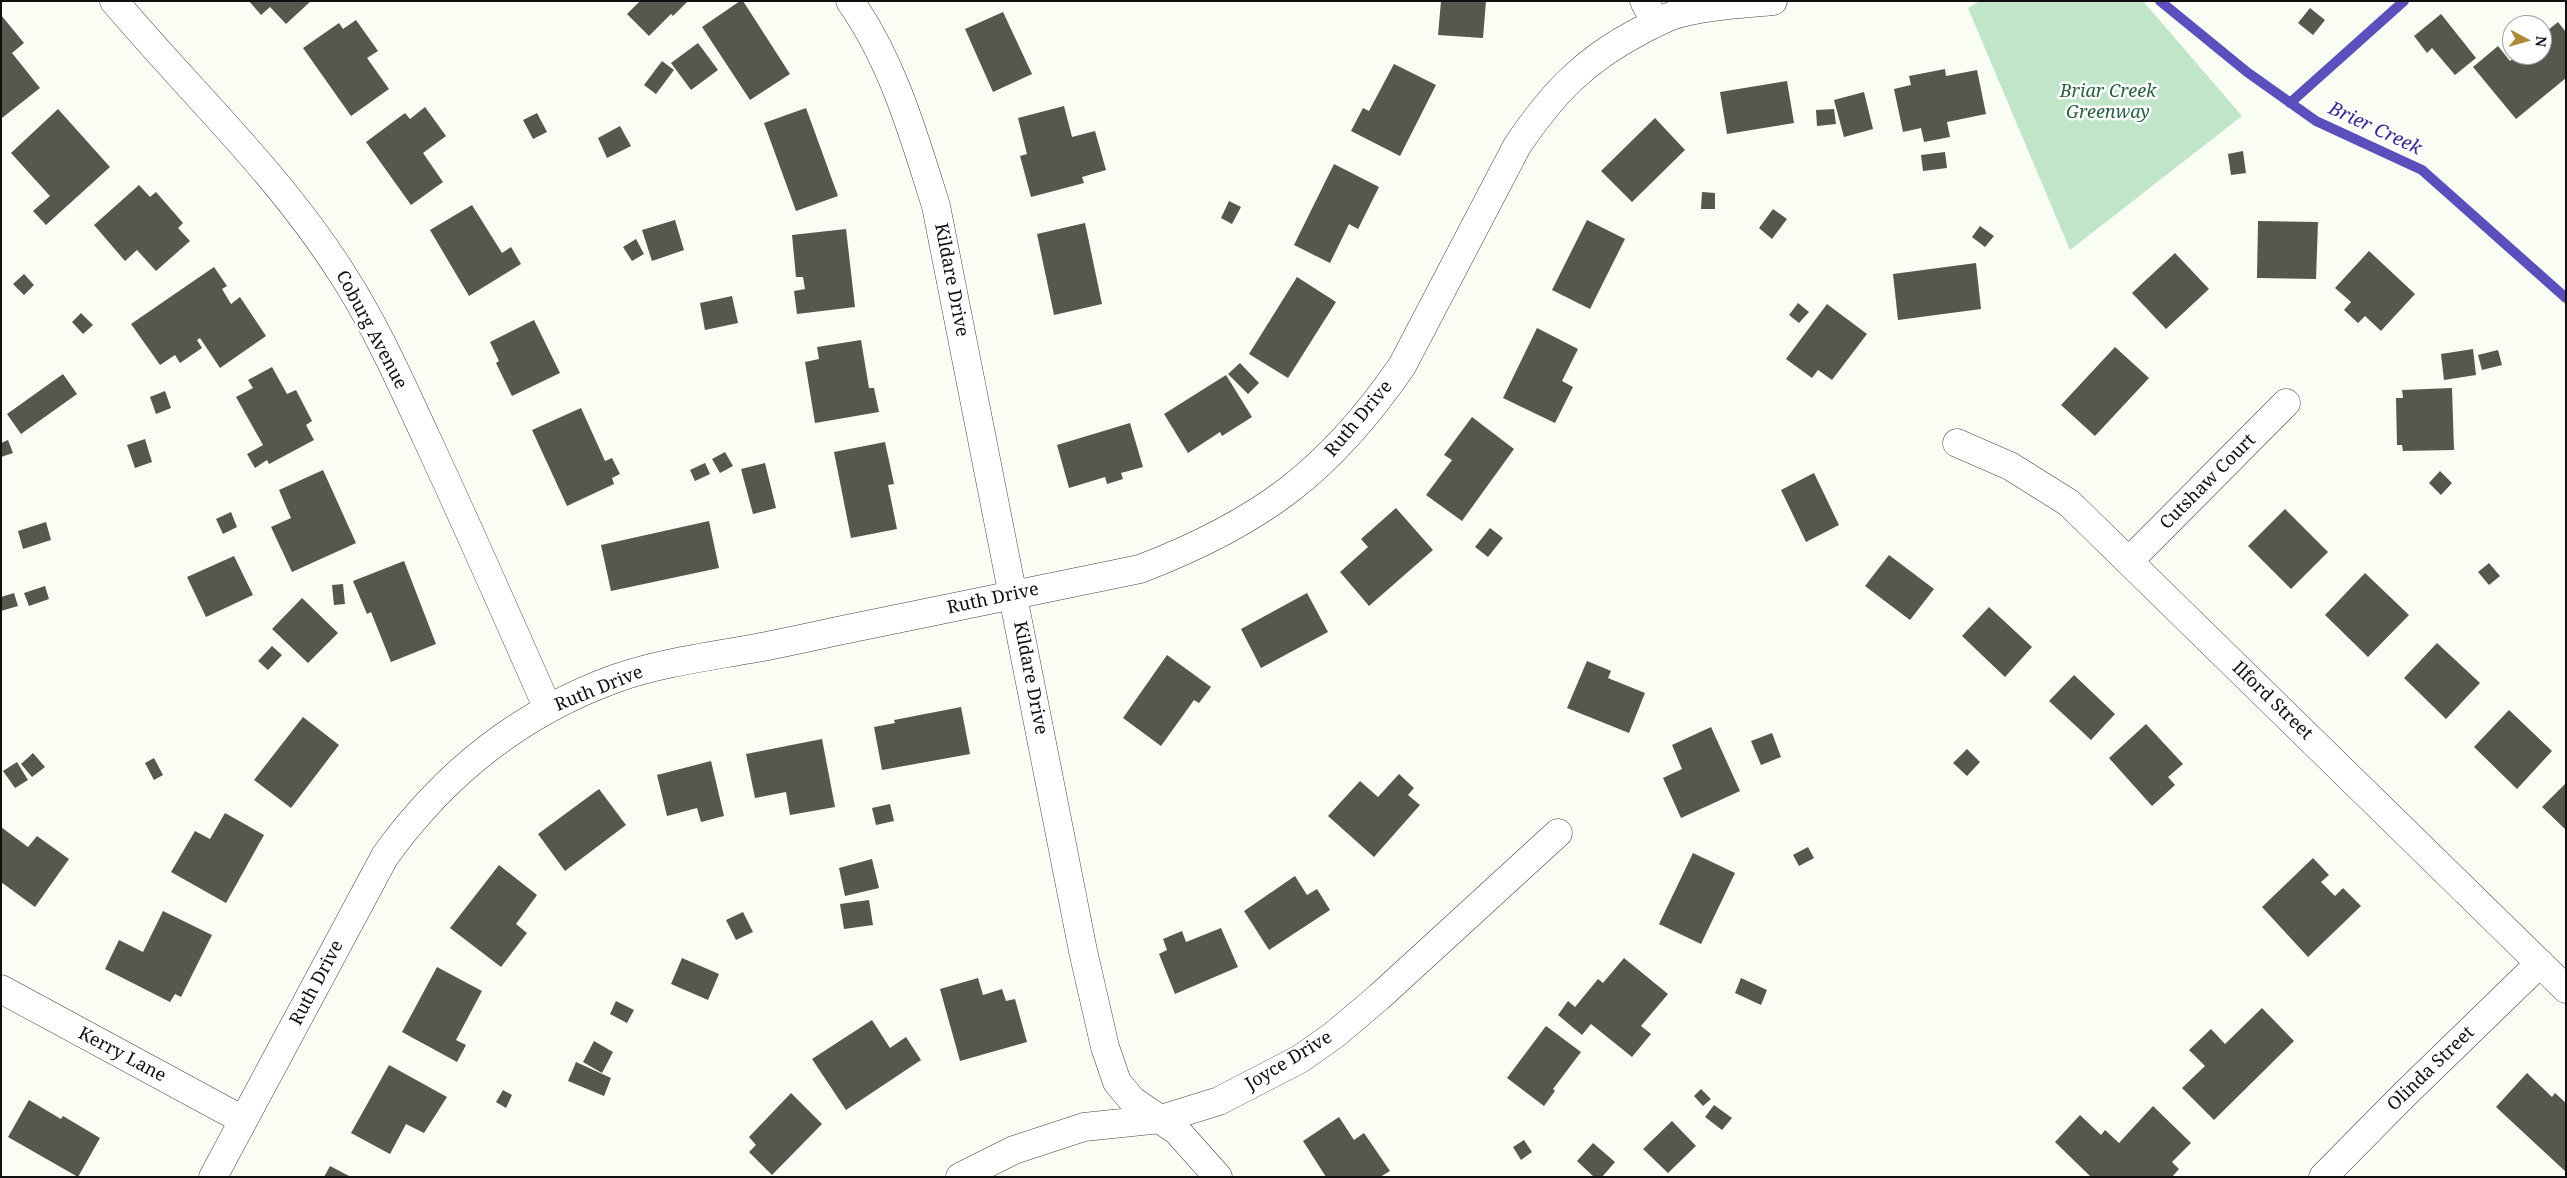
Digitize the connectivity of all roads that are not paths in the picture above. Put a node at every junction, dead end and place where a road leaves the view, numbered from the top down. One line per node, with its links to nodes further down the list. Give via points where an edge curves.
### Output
1 (114, 1): 9 (street, Coburg Avenue, via 250,151 317,235 342,273 380,339)
2 (850, 1): 8 (street, Kildare Drive, via 876,46 909,120 936,206)
3 (1773, 1): 4 (street, Ruth Drive, via 1672,16)
4 (1650, 12): 8 (street, Ruth Drive, via 1566,83 1539,113 1517,146 1402,366 1350,435 1315,470 1263,510 1183,552 1140,569)
5 (2286, 403): 7 (street, Cutshaw Court)
6 (1957, 443): 7 (street, Ilford Street, via 2010,466 2044,486 2069,503)
7 (2130, 560): 11 (street, Ilford Street)
8 (1014, 595): 9 (street, Ruth Drive, via 686,659 618,678); 14 (street, Kildare Drive, via 1083,951 1105,1047 1116,1082 1132,1100)
9 (548, 709): 15 (street, Ruth Drive, via 485,749 407,826 386,856)
10 (1558, 833): 14 (street, Joyce Drive, via 1334,1035 1300,1059 1248,1088)
11 (2540, 964): 12 (street, Ilford Street); 19 (street, Olinda Street)
12 (2566, 989)
13 (1, 990): 15 (street, Kerry Lane)
14 (1161, 1119): 17 (street, Joyce Drive, via 1084,1127 1014,1150); 18 (street, Kildare Drive, via 1178,1131)
15 (244, 1120): 16 (street, Ruth Drive)
16 (213, 1177)
17 (960, 1177)
18 (1218, 1177)
19 (2323, 1177)

